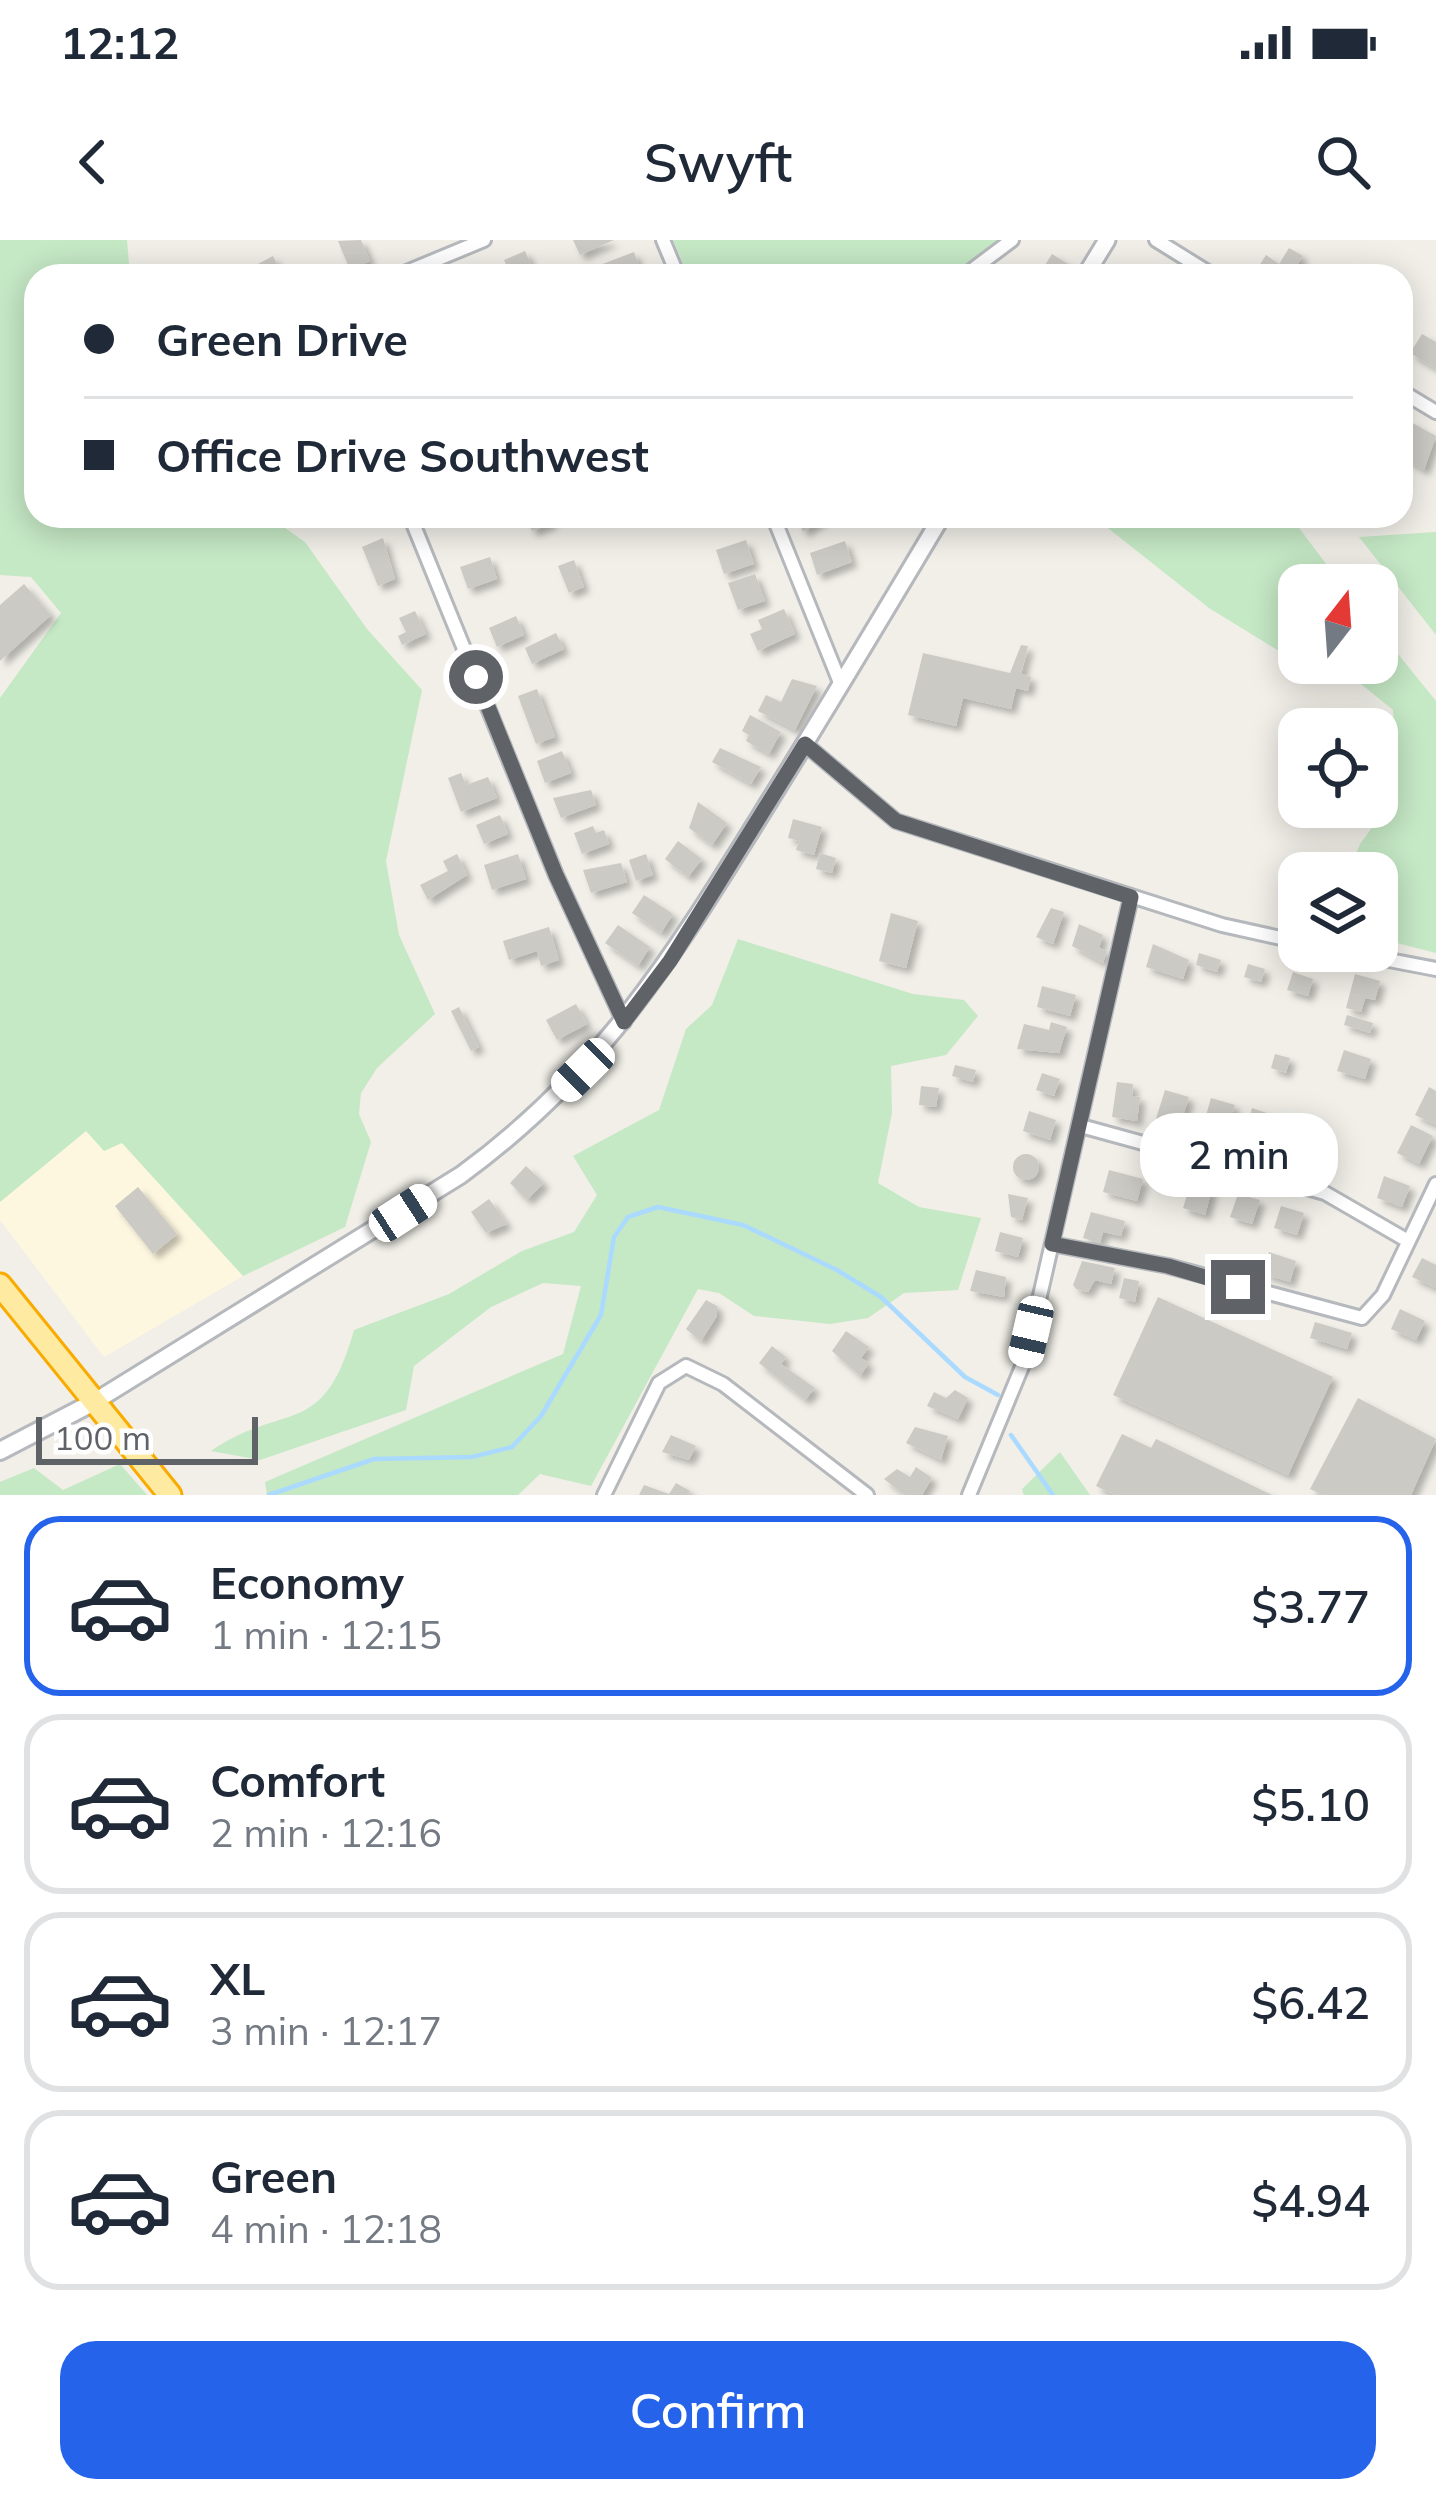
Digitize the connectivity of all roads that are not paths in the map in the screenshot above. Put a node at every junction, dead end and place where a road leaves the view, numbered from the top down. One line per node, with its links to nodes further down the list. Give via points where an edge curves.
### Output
1 (484, 240): 4 (street)
2 (1012, 240): 5 (street)
3 (1156, 240): 6 (street)
4 (426, 264)
5 (980, 264)
6 (1195, 264)
7 (417, 528): 16 (street, via 556,875)
8 (778, 528): 10 (street)
9 (935, 528): 10 (street)
10 (841, 685): 11 (street)
11 (805, 744): 12 (street, via 896,821); 16 (street)
12 (1131, 897): 13 (street); 17 (street)
13 (1278, 936)
14 (1398, 962): 15 (street)
15 (1436, 969)
16 (624, 1022): 22 (street, via 560,1092 461,1175)
17 (1081, 1126): 19 (street, via 1325,1193); 20 (street)
18 (1436, 1184): 19 (street)
19 (1408, 1241): 20 (street, via 1383,1295 1362,1318)
20 (1052, 1244): 27 (street, via 1019,1377)
21 (0, 1286): 22 (highway)
22 (94, 1402): 23 (main road); 24 (highway)
23 (0, 1451)
24 (170, 1495)
25 (604, 1495): 26 (street, via 659,1383 686,1366 723,1384)
26 (867, 1495)
27 (969, 1495)

